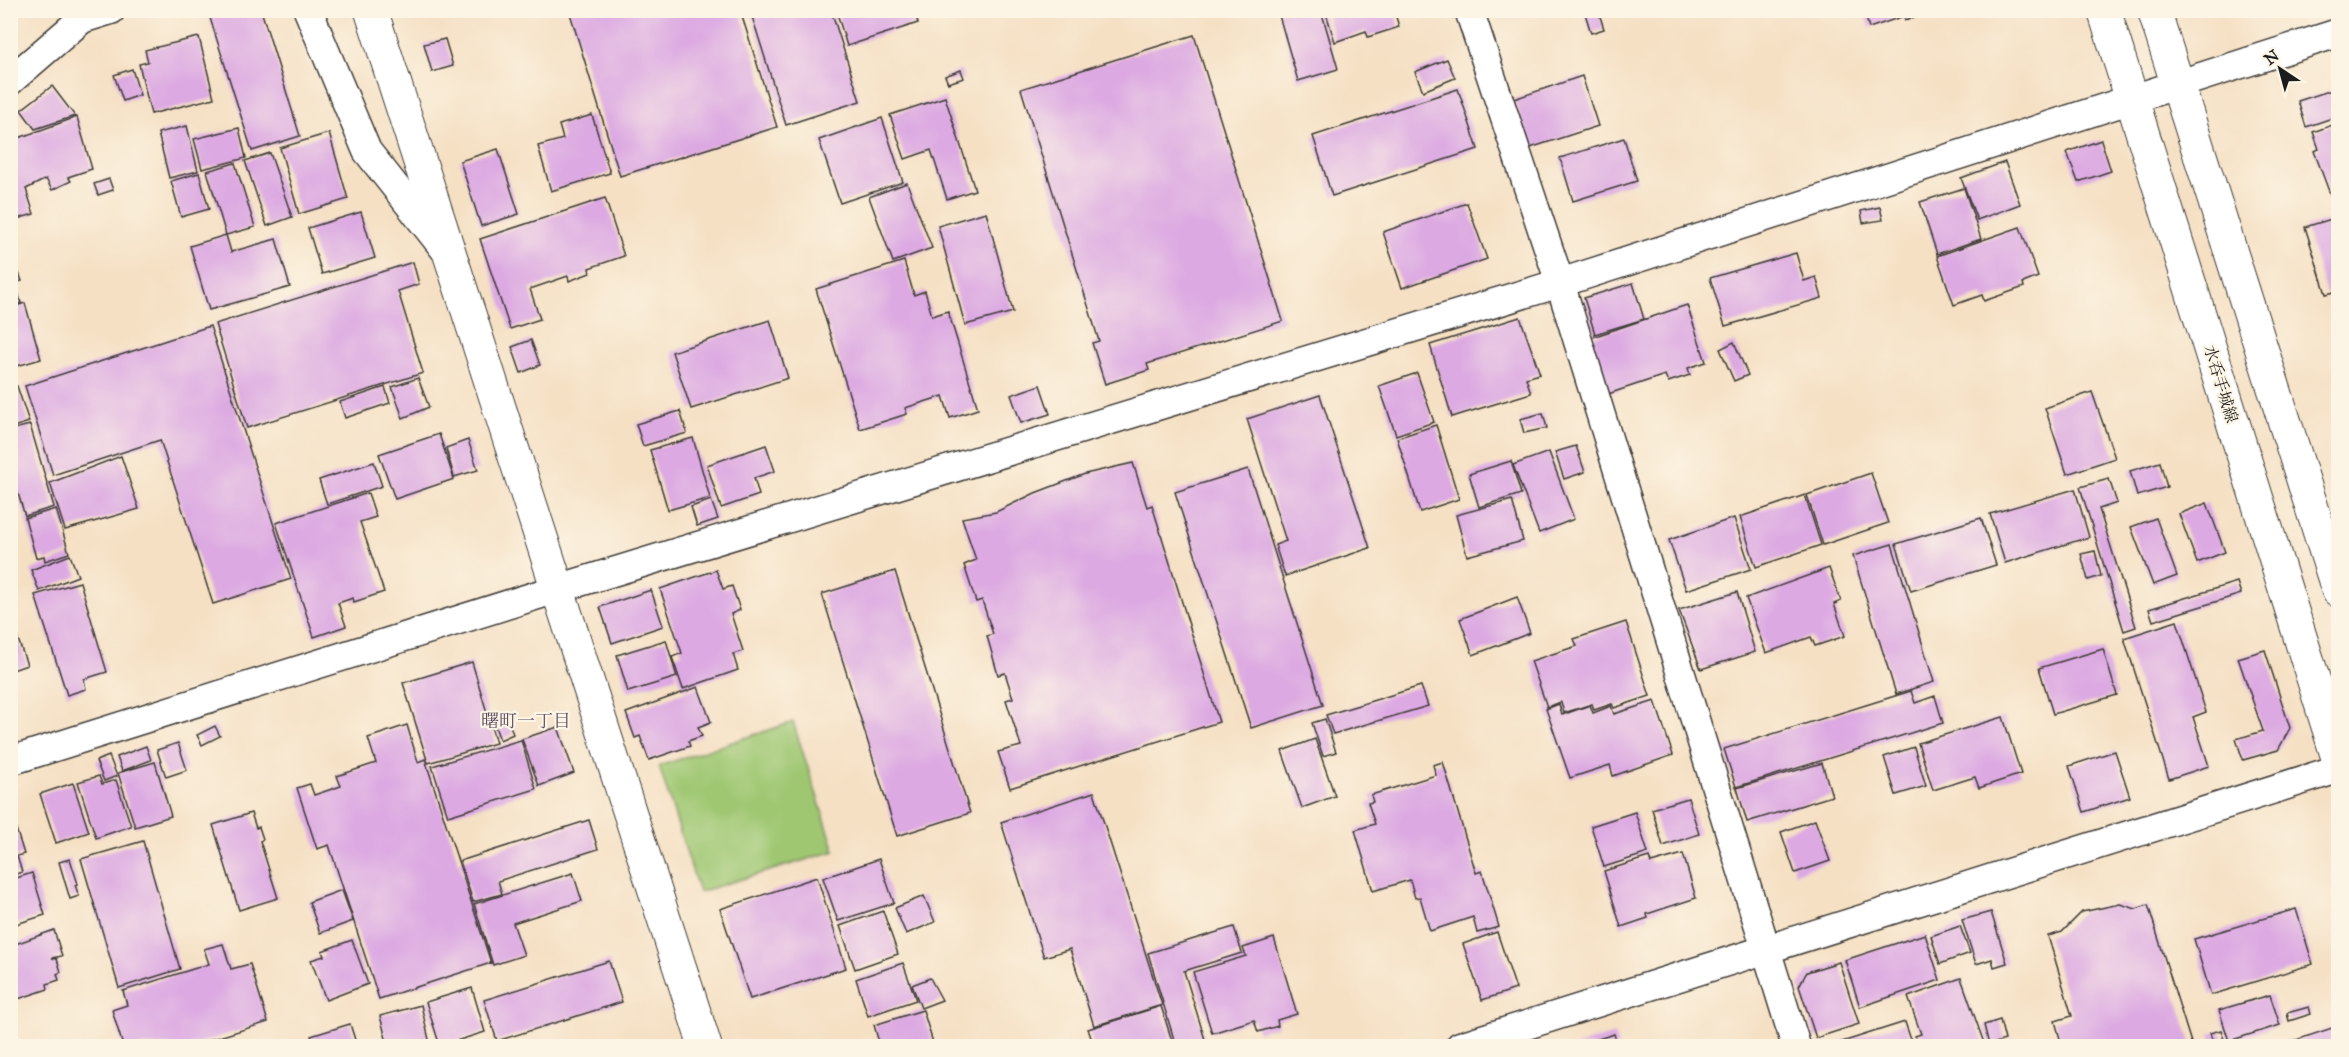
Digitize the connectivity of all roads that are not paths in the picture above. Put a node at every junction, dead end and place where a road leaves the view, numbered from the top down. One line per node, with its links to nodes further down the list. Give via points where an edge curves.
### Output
1 (111, 10): 8 (street, via 82,19)
2 (308, 10): 11 (street, via 368,151)
3 (371, 10): 11 (main road)
4 (1470, 10): 12 (street)
5 (2104, 10): 10 (main road, 水呑手城線)
6 (2154, 10): 9 (main road)
7 (2338, 33): 9 (street)
8 (10, 81)
9 (2177, 84): 10 (street); 14 (main road)
10 (2132, 100): 12 (street); 15 (main road, 水呑手城線)
11 (451, 257): 13 (main road)
12 (1560, 283): 13 (street); 18 (street)
13 (557, 590): 16 (street); 19 (main road)
14 (2338, 590)
15 (2338, 758)
16 (10, 760)
17 (2338, 769): 18 (street)
18 (1766, 951): 20 (street); 21 (street)
19 (705, 1047)
20 (1460, 1047)
21 (1796, 1047)

